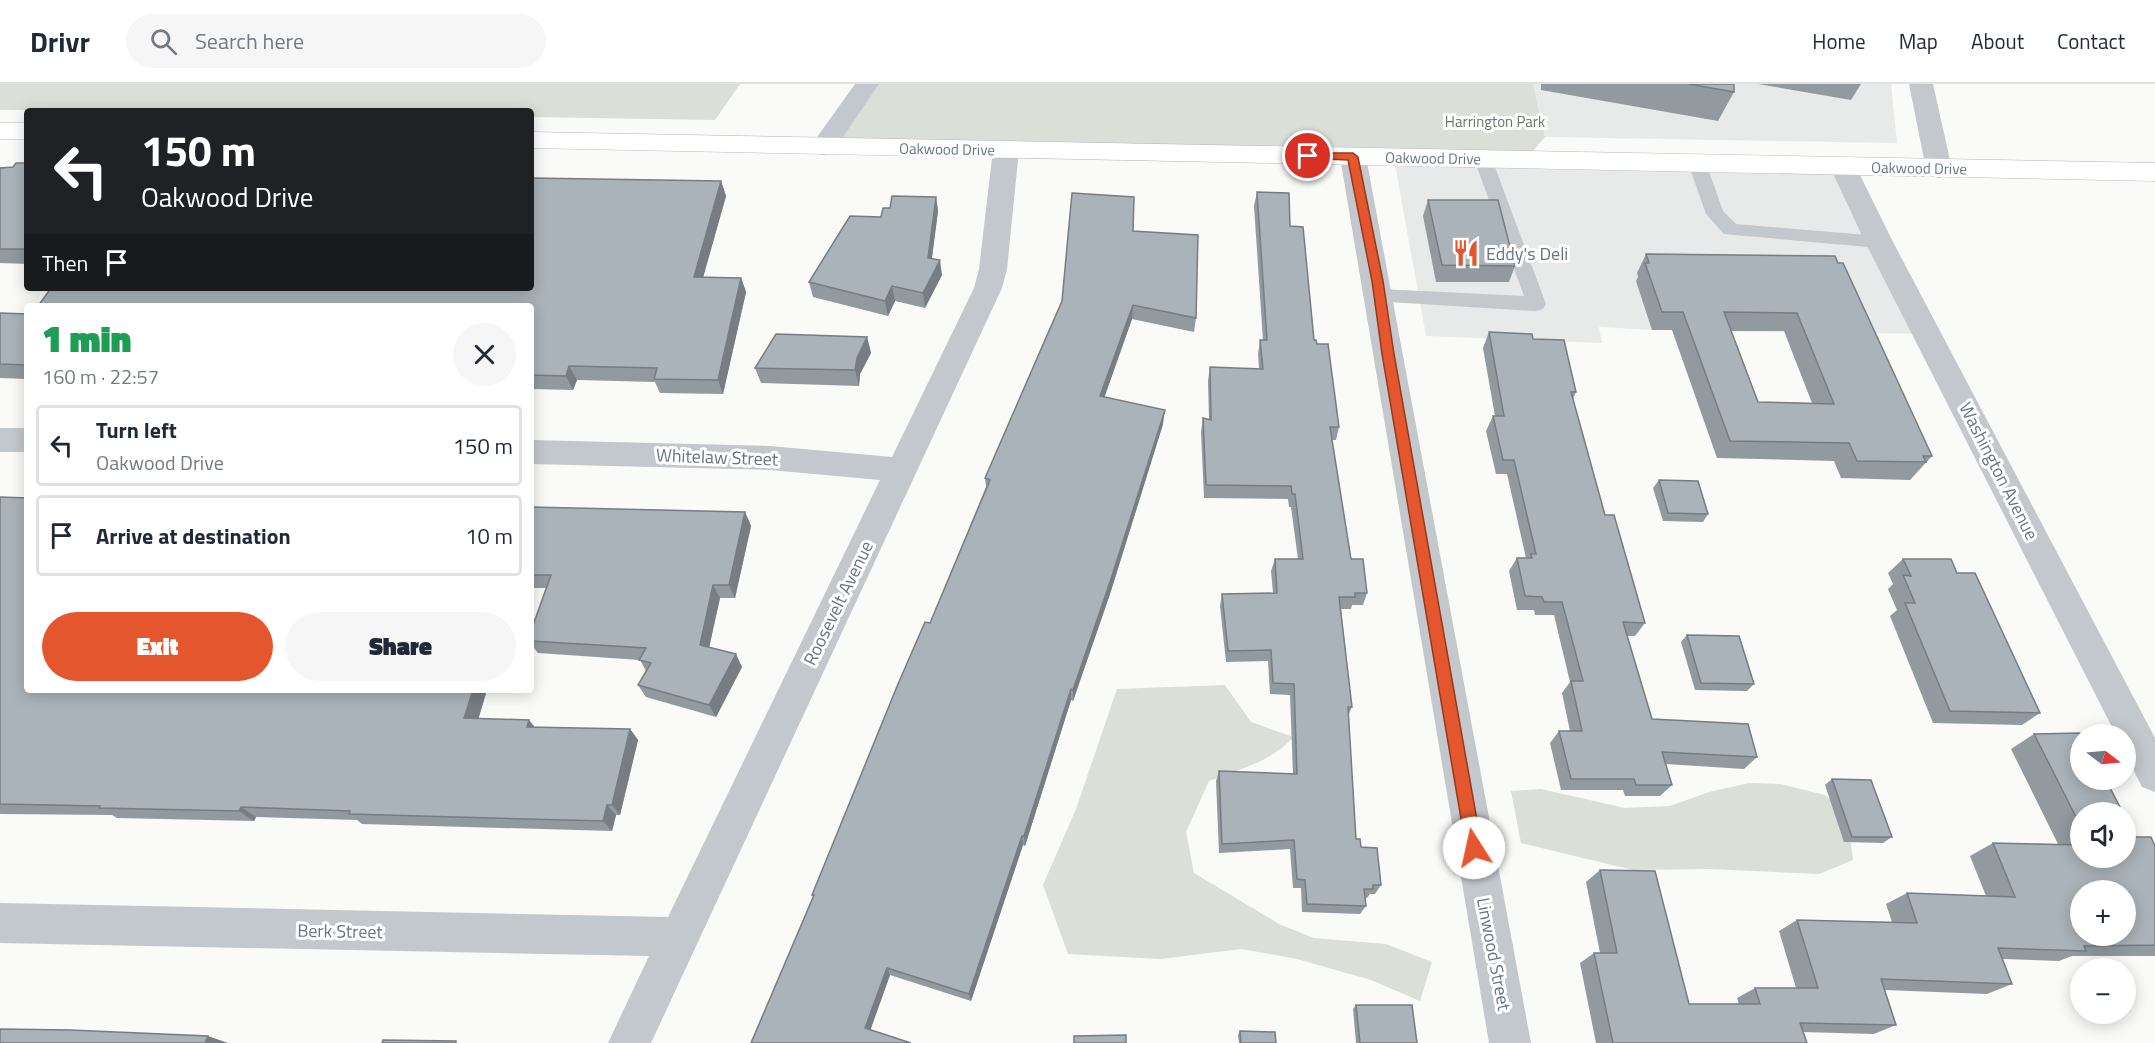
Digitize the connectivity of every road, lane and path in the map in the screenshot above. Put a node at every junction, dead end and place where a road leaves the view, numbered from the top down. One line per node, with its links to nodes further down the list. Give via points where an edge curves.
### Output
1 (867, 84): 6 (street)
2 (1921, 84): 12 (street)
3 (0, 131): 4 (street)
4 (24, 131)
5 (534, 140): 6 (street, Oakwood Drive)
6 (824, 147): 7 (street, Oakwood Drive)
7 (1006, 150): 8 (street, Oakwood Drive); 19 (street, Roosevelt Avenue, via 990,284)
8 (1353, 157): 9 (street, Oakwood Drive); 15 (street, Linwood Street)
9 (1483, 159): 10 (street, Oakwood Drive); 15 (lane, via 1536,304)
10 (1697, 163): 11 (street, Oakwood Drive); 14 (lane, via 1715,214 1731,230)
11 (1843, 167): 12 (street, Oakwood Drive); 14 (street, Washington Avenue)
12 (1939, 169): 13 (street, Oakwood Drive)
13 (2155, 172)
14 (1879, 242): 20 (street, Washington Avenue)
15 (1380, 296): 24 (street, Linwood Street)
16 (0, 440): 17 (street)
17 (24, 440)
18 (534, 452): 19 (street, Whitelaw Street, via 770,458)
19 (903, 470): 22 (street, Roosevelt Avenue)
20 (2155, 775)
21 (0, 923): 22 (street, Berk Street)
22 (679, 937): 23 (street, Roosevelt Avenue)
23 (628, 1043)
24 (1510, 1043)

